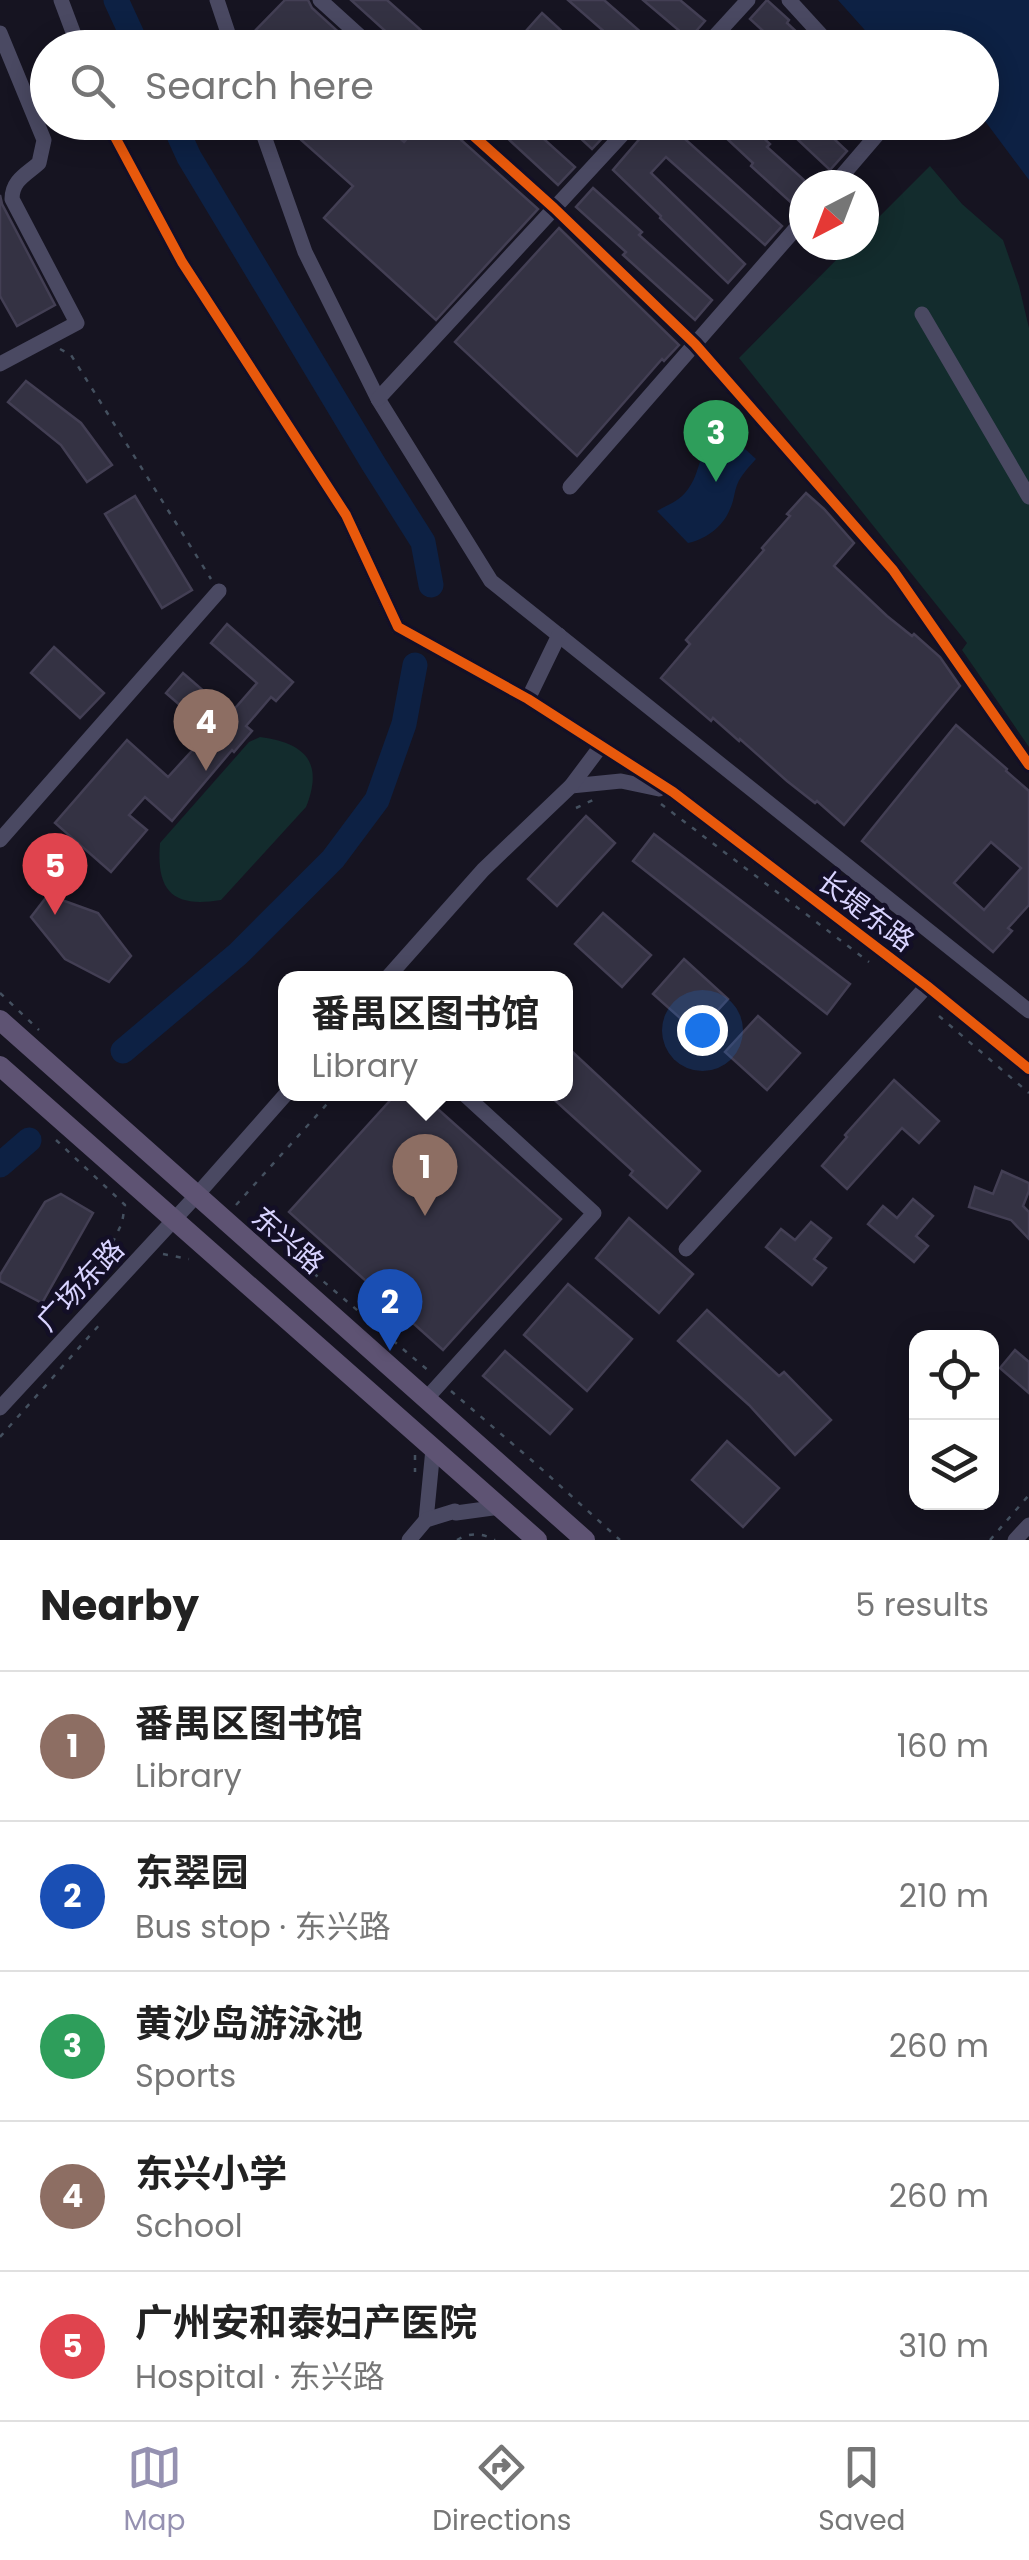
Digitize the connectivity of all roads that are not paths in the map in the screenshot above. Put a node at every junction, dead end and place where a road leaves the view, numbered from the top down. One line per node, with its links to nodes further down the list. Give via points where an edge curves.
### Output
1 (61, 0): 6 (street)
2 (216, 0): 7 (street)
3 (320, 0): 8 (street)
4 (748, 0): 9 (street)
5 (789, 0): 10 (street)
6 (72, 30)
7 (227, 30)
8 (353, 30)
9 (720, 30)
10 (816, 30)
11 (0, 33): 12 (street)
12 (30, 106)
13 (44, 140): 24 (street, via 39,163 18,180 12,198 77,323)
14 (118, 140): 30 (street, via 182,262 346,515 398,627)
15 (266, 140): 25 (street, via 305,252)
16 (478, 140): 20 (street)
17 (617, 140): 20 (street)
18 (873, 140): 19 (street)
19 (847, 170)
20 (554, 208): 23 (street); 25 (street)
21 (789, 236): 23 (street)
22 (922, 314): 27 (street)
23 (695, 344): 26 (street); 32 (street, via 894,570)
24 (0, 364)
25 (378, 398): 29 (street, via 491,581)
26 (570, 487)
27 (1029, 497)
28 (216, 586): 35 (street)
29 (559, 636): 30 (street); 38 (street)
30 (528, 699): 31 (street)
31 (601, 746): 33 (street); 34 (street)
32 (1029, 765)
33 (570, 786): 34 (street, 长堤东路, via 621,781); 36 (street)
34 (672, 792): 37 (street, 长堤东路)
35 (0, 840)
36 (393, 971)
37 (922, 992): 41 (street, 长堤东路); 46 (street)
38 (1029, 1010)
39 (0, 1020): 44 (main road, 东兴路)
40 (0, 1066): 45 (main road)
41 (1029, 1069)
42 (280, 1101): 44 (street)
43 (472, 1101): 47 (street, via 594,1213)
44 (196, 1196): 45 (street, 广场东路); 47 (main road, 东兴路)
45 (174, 1220): 48 (street, 广场东路); 49 (main road)
46 (686, 1250)
47 (426, 1400): 55 (main road, 东兴路)
48 (0, 1408)
49 (424, 1451): 50 (main road); 51 (street)
50 (500, 1508): 51 (street); 54 (main road)
51 (426, 1520): 53 (street)
52 (1029, 1524): 56 (street)
53 (409, 1540)
54 (537, 1540)
55 (585, 1540)
56 (1015, 1540)

